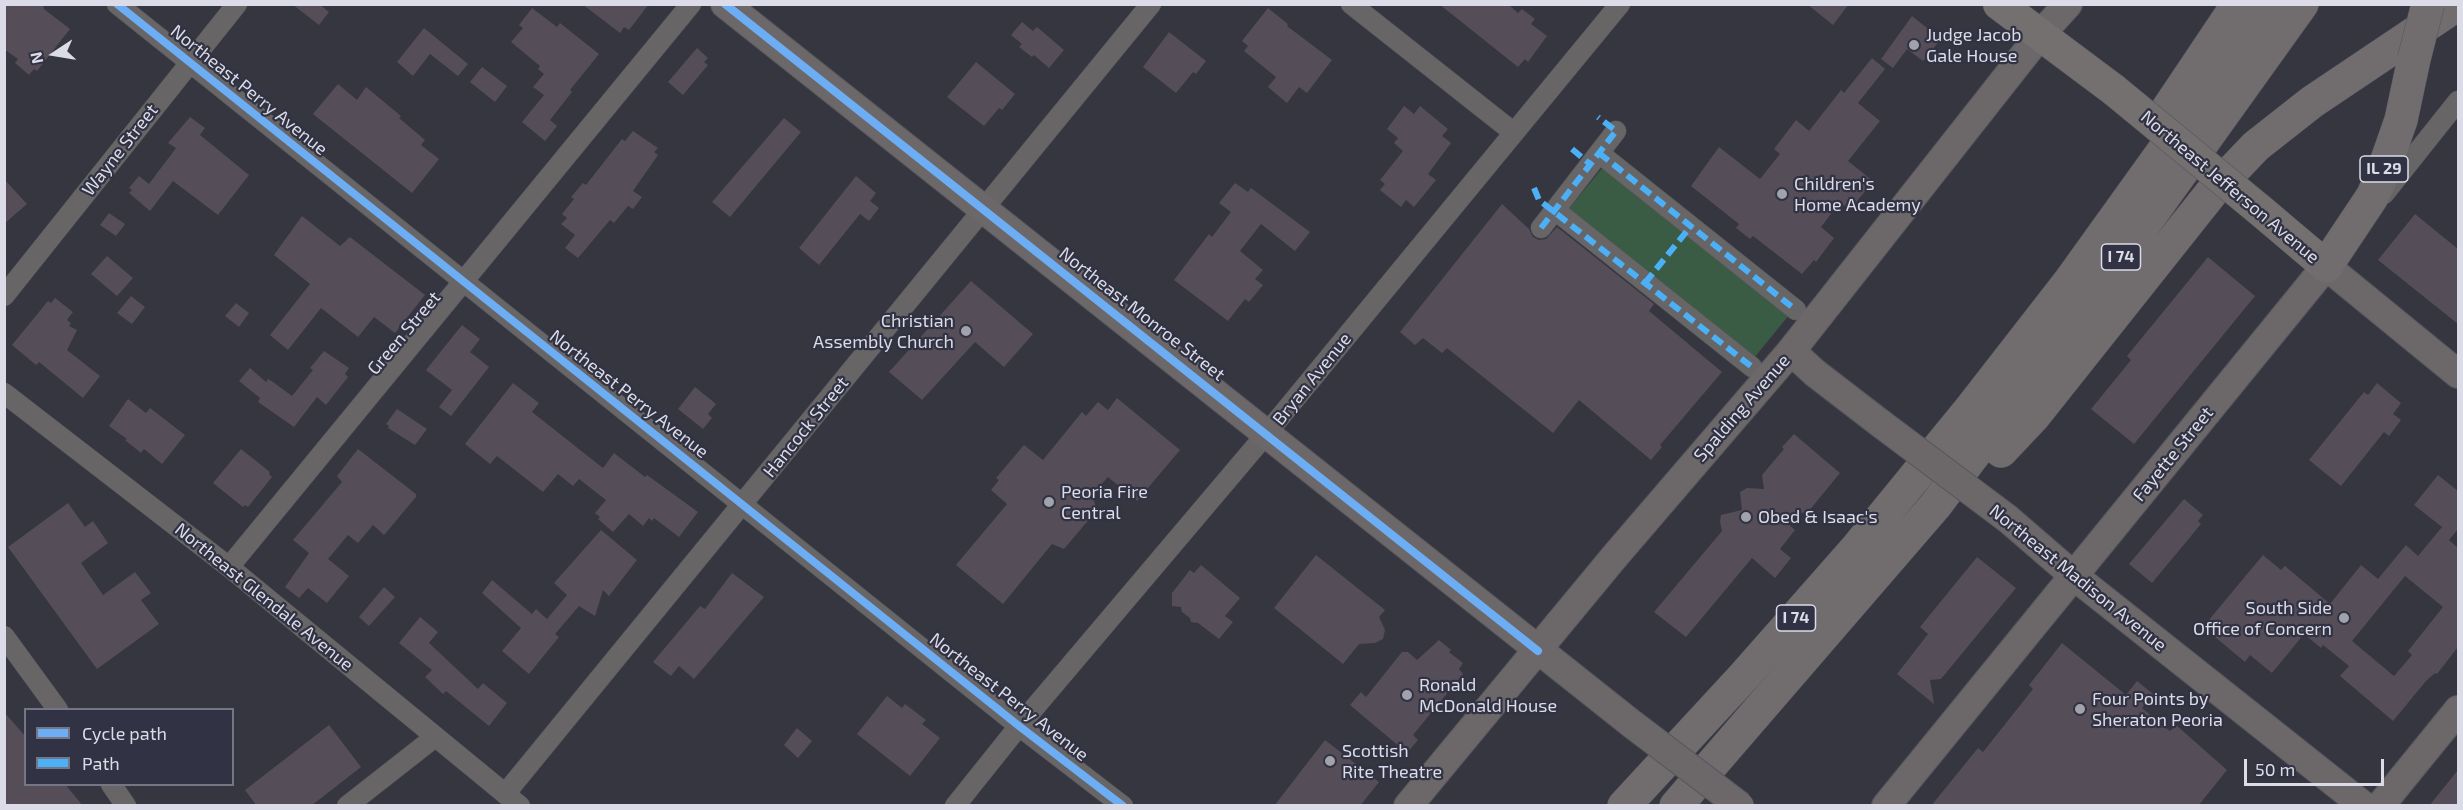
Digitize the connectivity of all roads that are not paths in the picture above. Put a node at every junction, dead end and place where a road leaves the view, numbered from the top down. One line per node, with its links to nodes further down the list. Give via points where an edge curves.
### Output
1 (117, 4): 16 (street, Northeast Perry Avenue)
2 (237, 4): 16 (street, Wayne Street)
3 (691, 4): 25 (street, Green Street)
4 (725, 4): 21 (street, Northeast Monroe Street)
5 (1151, 4): 21 (street, Hancock Street)
6 (1351, 4): 19 (street)
7 (1620, 4): 19 (street, Bryan Avenue)
8 (1999, 4): 15 (main road, Northeast Jefferson Avenue)
9 (2068, 4): 15 (street, Spalding Avenue)
10 (2238, 4): 32 (highway)
11 (2269, 4): 32 (highway, I 74, via 2070,281)
12 (2302, 4): 35 (highway, I 74, via 2085,307)
13 (2428, 4): 24 (highway, IL 29, bridge, via 2401,120 2380,180)
14 (2458, 4): 35 (highway, via 2312,102 2256,146 2211,192 2034,416 1996,455)
15 (2040, 35): 24 (main road, Northeast Jefferson Avenue, bridge, via 2114,90); 28 (street, Spalding Avenue)
16 (190, 62): 25 (street, Northeast Perry Avenue); 26 (street, Wayne Street)
17 (2458, 101): 24 (street, Fayette Street)
18 (1616, 131): 20 (street)
19 (1513, 132): 33 (street, Bryan Avenue)
20 (1599, 153): 22 (street); 27 (street)
21 (984, 208): 33 (street, Northeast Monroe Street); 34 (street, Hancock Street)
22 (1555, 210): 23 (street); 29 (street)
23 (1541, 228)
24 (2326, 266): 30 (street, Northeast Jefferson Avenue); 37 (street, Fayette Street)
25 (465, 282): 34 (street, Northeast Perry Avenue); 36 (street, Green Street)
26 (4, 296)
27 (1796, 310)
28 (1791, 351): 37 (street, Northeast Madison Avenue, bridge, via 2008,519); 39 (street, Spalding Avenue)
29 (1752, 367)
30 (2458, 374)
31 (4, 393): 36 (street, Northeast Glendale Avenue)
32 (1959, 423): 51 (highway, I 74, via 1856,549)
33 (1267, 433): 39 (street, Northeast Monroe Street); 42 (street, Bryan Avenue)
34 (743, 504): 42 (street, Northeast Perry Avenue); 45 (street, Hancock Street)
35 (1935, 506): 52 (highway, I 74)
36 (230, 567): 43 (street, Northeast Glendale Avenue)
37 (2074, 576): 54 (street, Fayette Street); 55 (street, Northeast Madison Avenue)
38 (4, 636): 40 (street)
39 (1538, 651): 50 (street, Spalding Avenue); 53 (street, Northeast Monroe Street, bridge)
40 (57, 708)
41 (2458, 710): 56 (street)
42 (1019, 726): 48 (street, Bryan Avenue); 49 (street, Northeast Perry Avenue)
43 (435, 736): 45 (street, Northeast Glendale Avenue); 47 (street)
44 (112, 786): 46 (street)
45 (513, 800)
46 (126, 806)
47 (347, 806)
48 (955, 806)
49 (1123, 806)
50 (1408, 806)
51 (1624, 806)
52 (1676, 806)
53 (1740, 806)
54 (1886, 806)
55 (2364, 806)
56 (2380, 806)

